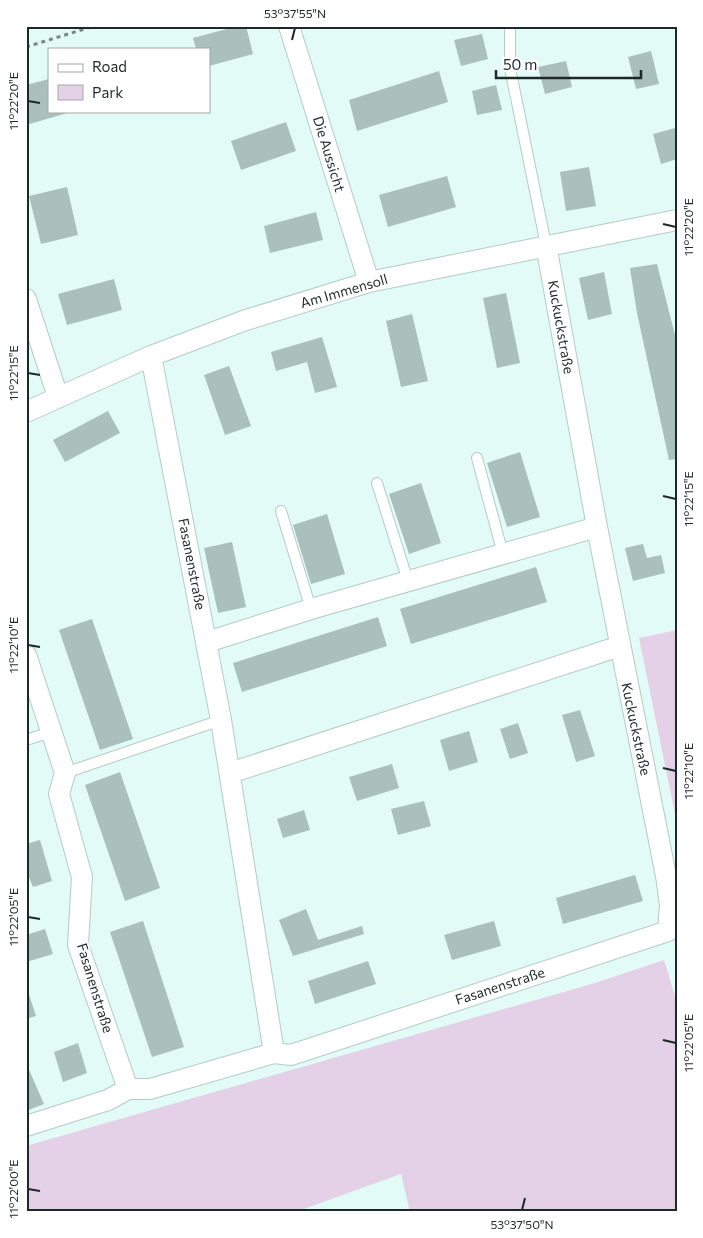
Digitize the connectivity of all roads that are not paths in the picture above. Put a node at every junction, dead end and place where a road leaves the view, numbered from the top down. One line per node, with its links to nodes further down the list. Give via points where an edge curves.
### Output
1 (289, 26): 5 (street, Die Aussicht)
2 (510, 26): 4 (lane, via 510,68)
3 (677, 220): 4 (street, Am Immensoll)
4 (546, 245): 5 (street, Am Immensoll); 13 (street, Kuckuckstraße)
5 (369, 282): 7 (street, Am Immensoll, via 243,320)
6 (26, 299): 8 (street)
7 (151, 356): 8 (street, Am Immensoll); 17 (street, Fasanenstraße)
8 (58, 397): 9 (street, Am Immensoll)
9 (26, 412)
10 (477, 458): 14 (lane)
11 (377, 483): 15 (lane)
12 (281, 511): 16 (lane)
13 (597, 528): 14 (street); 18 (street, Kuckuckstraße)
14 (503, 554): 15 (street)
15 (408, 581): 16 (street)
16 (311, 609): 17 (street)
17 (207, 642): 20 (street, Fasanenstraße)
18 (620, 646): 24 (street); 25 (street, Kuckuckstraße, via 666,876)
19 (26, 655): 21 (street)
20 (221, 720): 23 (lane); 24 (street, Fasanenstraße)
21 (51, 732): 22 (lane); 23 (street)
22 (26, 740)
23 (65, 773): 27 (street, Fasanenstraße, via 59,794 82,877 78,945)
24 (230, 774): 26 (street, Fasanenstraße)
25 (672, 937): 26 (street, Fasanenstraße, via 291,1055)
26 (274, 1053): 27 (street, Fasanenstraße, via 150,1089)
27 (128, 1089): 28 (street, Fasanenstraße, via 108,1100)
28 (26, 1126)

